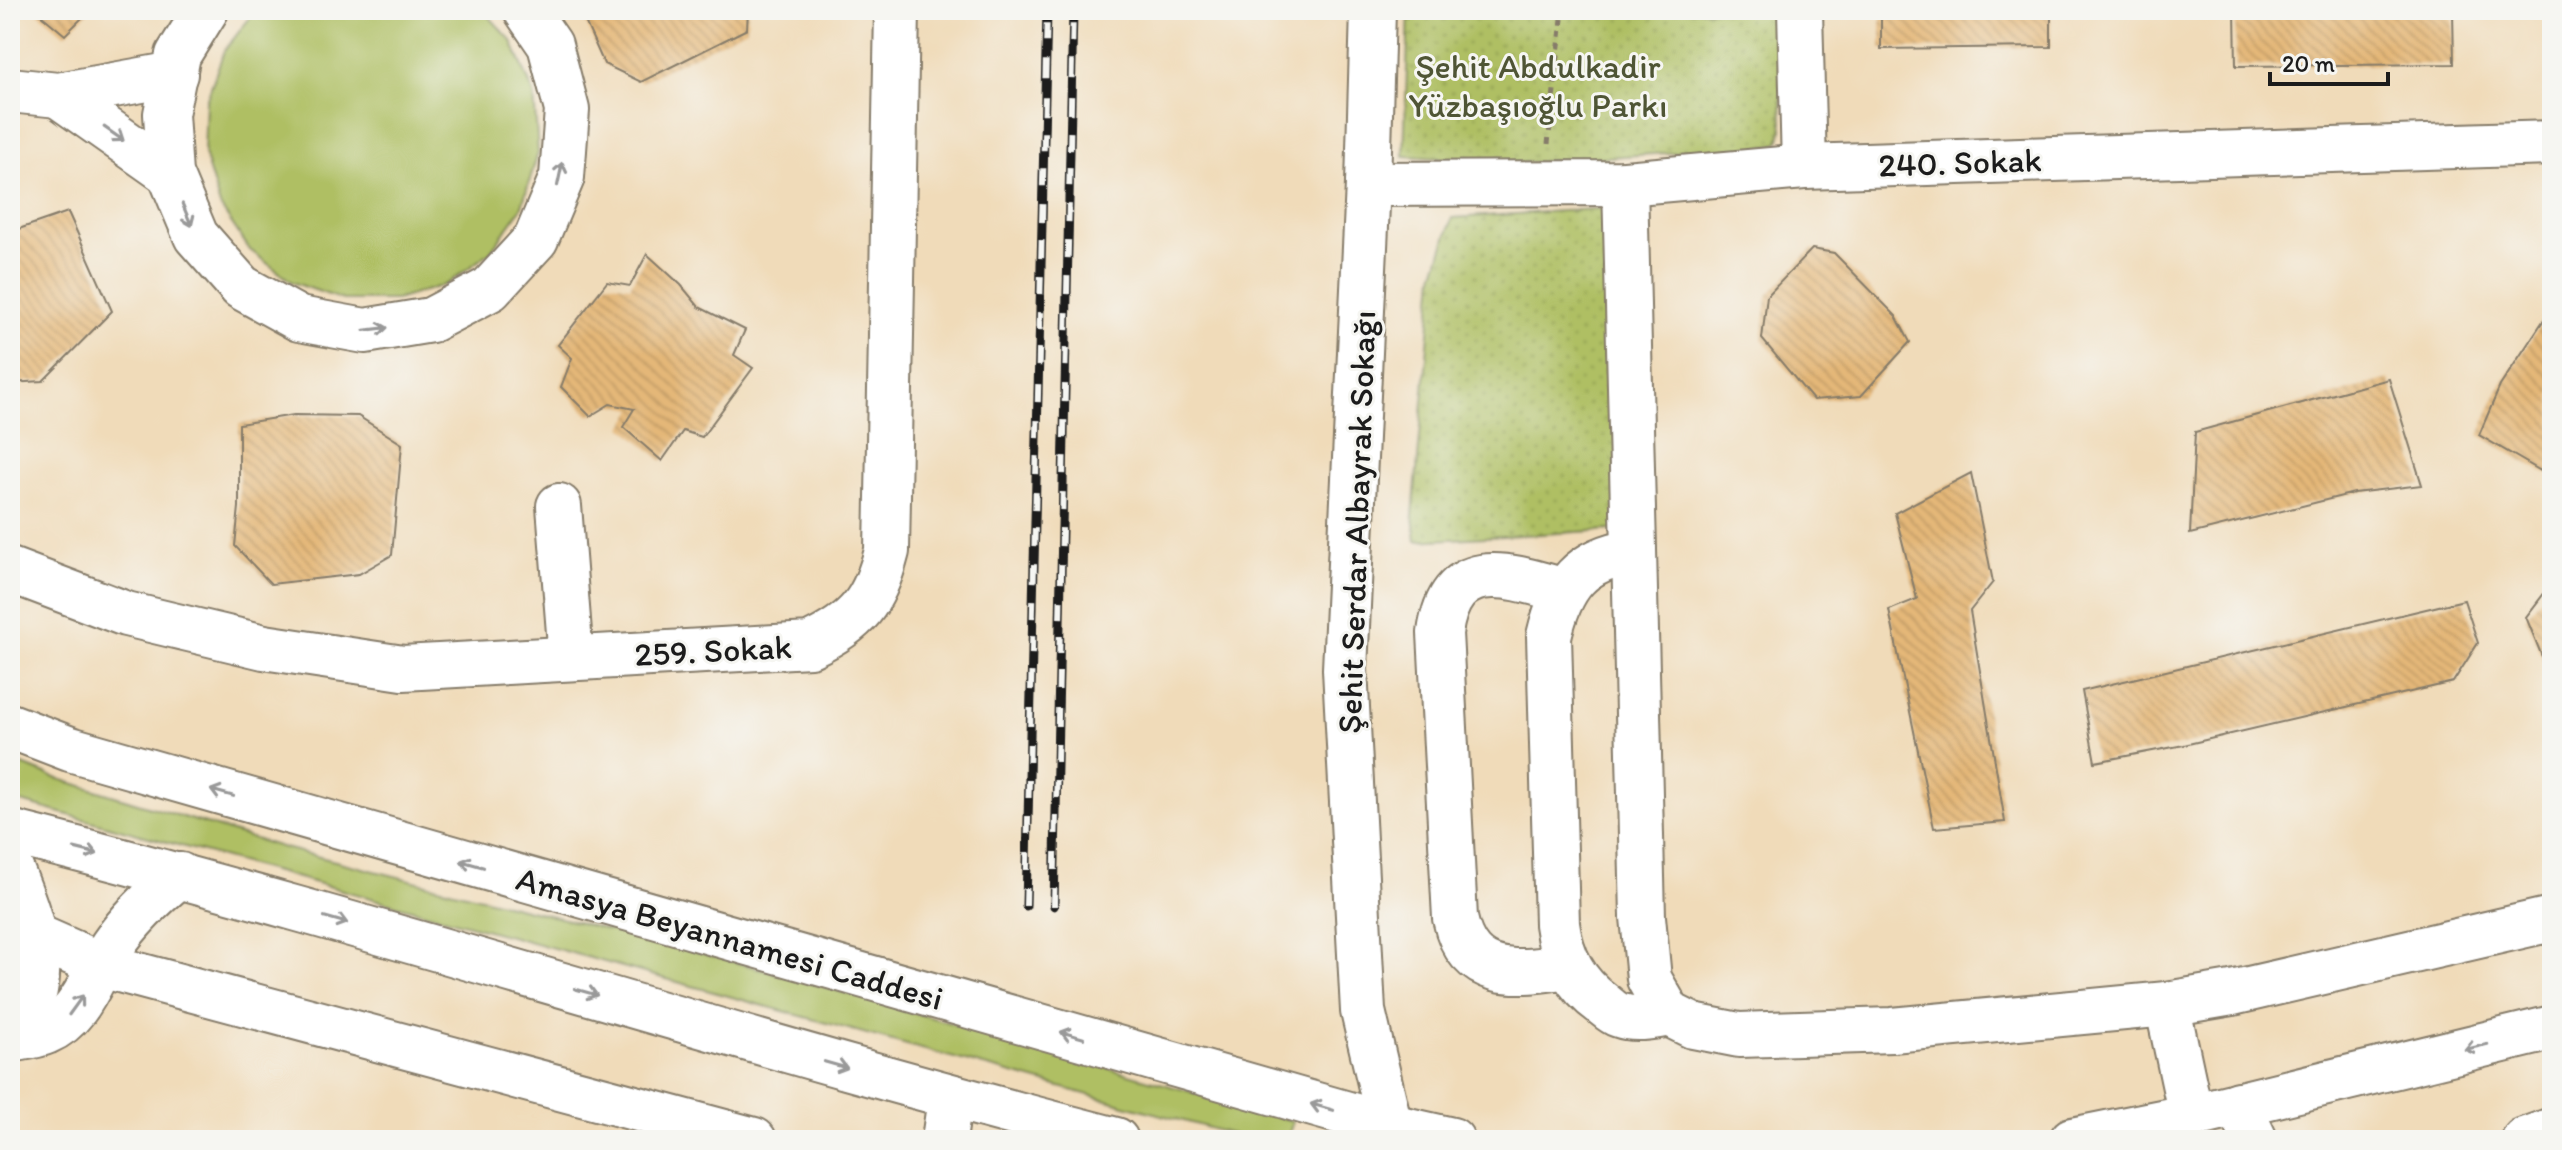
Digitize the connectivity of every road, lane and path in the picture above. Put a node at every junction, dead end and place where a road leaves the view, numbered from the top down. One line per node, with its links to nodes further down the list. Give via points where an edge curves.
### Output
1 (206, 10): 7 (street, via 178,55)
2 (526, 10): 12 (street, one-way to 2, via 196,236 241,287 313,322 365,331 431,320 490,289 536,239 562,177 567,110 550,45)
3 (897, 10): 20 (street, 259. Sokak, via 887,551 878,584 839,631 810,645)
4 (1373, 10): 15 (street, Şehit Serdar Albayrak Sokağı)
5 (1563, 10): 13 (path)
6 (1800, 10): 11 (street)
7 (175, 74): 9 (street); 12 (street, via 166,114)
8 (10, 90): 9 (street)
9 (58, 95): 12 (street, one-way to 12)
10 (2552, 143): 11 (street, 240. Sokak)
11 (1804, 167): 14 (street, 240. Sokak)
12 (170, 174)
13 (1543, 183): 14 (street, 240. Sokak); 15 (street, 240. Sokak)
14 (1625, 183): 17 (street)
15 (1368, 184): 37 (street, Şehit Serdar Albayrak Sokağı, via 1345,669 1363,1011)
16 (559, 506): 20 (street)
17 (1634, 551): 19 (street, via 1586,567); 30 (street, via 1643,917 1649,979)
18 (10, 570): 20 (street, 259. Sokak, via 126,614 264,647 403,668)
19 (1564, 591): 28 (street, via 1549,636 1557,924); 28 (street, via 1515,576 1480,575 1449,600 1440,633 1458,936 1467,951 1492,969)
20 (571, 658)
21 (10, 726): 37 (street, Amasya Beyannamesi Caddesi, one-way to 21, via 70,749)
22 (10, 832): 24 (street, one-way to 24)
23 (10, 867): 26 (street)
24 (180, 875): 27 (street, via 148,902); 33 (street, one-way to 33)
25 (2552, 919): 29 (street)
26 (33, 935): 27 (street); 32 (street, via 38,972 34,993)
27 (101, 965): 32 (street, one-way to 27, via 45,1033 65,1021); 38 (street)
28 (1568, 966): 30 (street, via 1594,998 1618,1015 1641,1019)
29 (2167, 1004): 30 (street, via 1892,1030 1739,1035 1693,1026); 35 (street)
30 (1669, 1014)
31 (2552, 1028): 34 (street, one-way to 34)
32 (10, 1037)
33 (950, 1098): 39 (street); 40 (street)
34 (2247, 1122): 35 (street)
35 (2175, 1126): 42 (street)
36 (2552, 1130): 43 (street)
37 (1390, 1133): 41 (street, Amasya Beyannamesi Caddesi)
38 (754, 1140)
39 (944, 1140)
40 (1116, 1140)
41 (1452, 1140)
42 (2072, 1140)
43 (2524, 1140)

